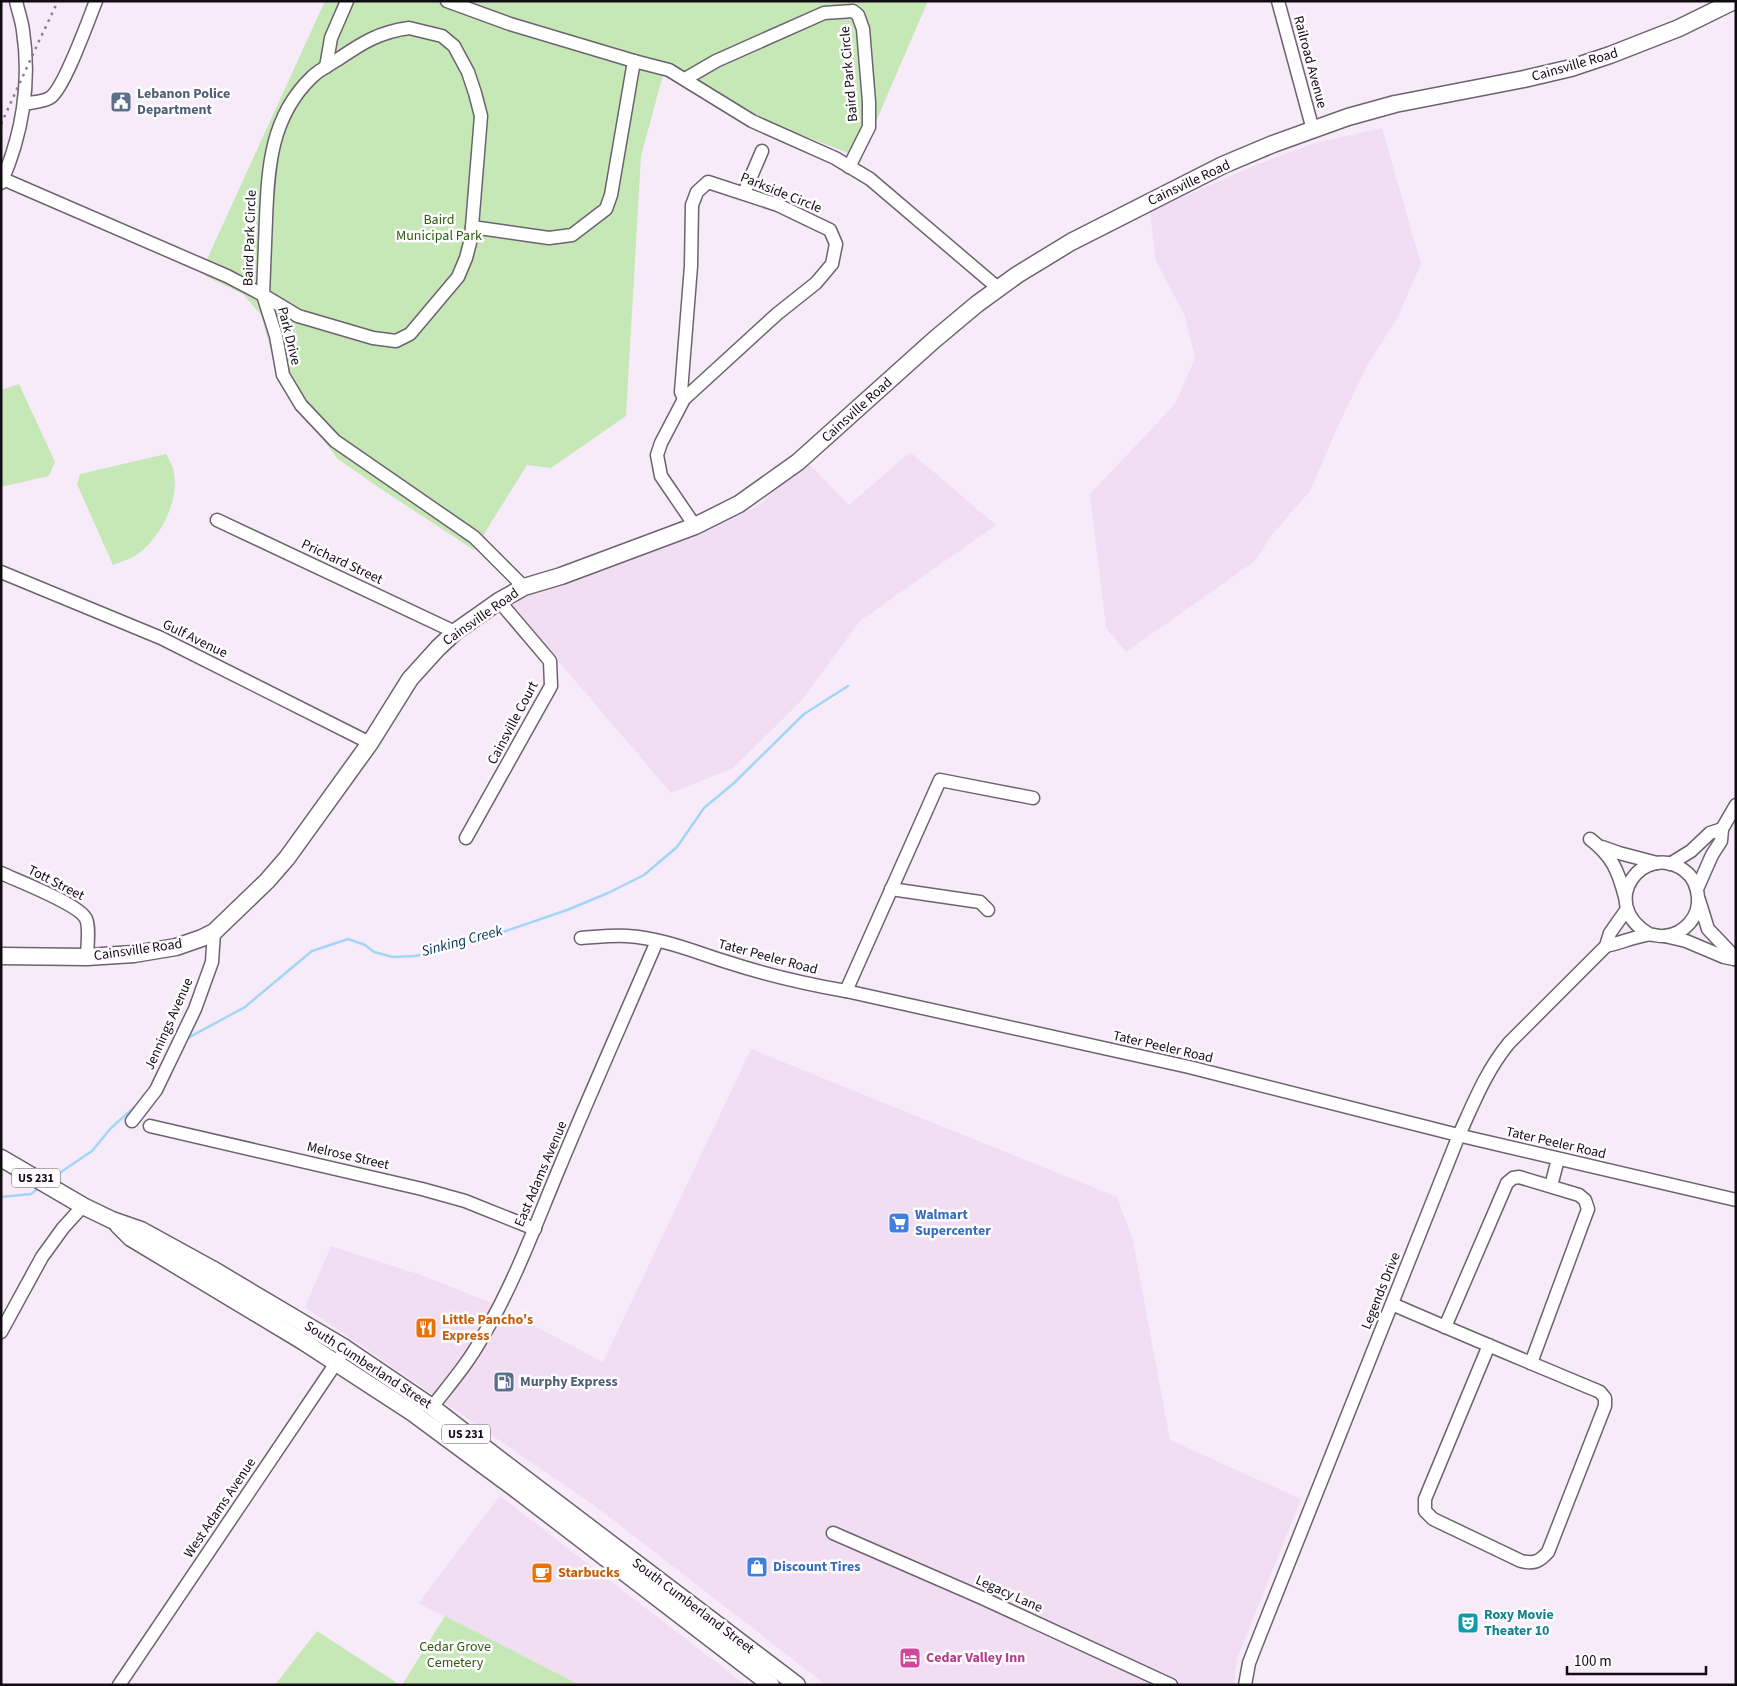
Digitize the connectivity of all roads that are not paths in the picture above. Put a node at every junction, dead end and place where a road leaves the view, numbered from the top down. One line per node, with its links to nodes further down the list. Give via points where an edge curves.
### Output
1 (16, 1): 10 (street, via 23,31 26,69)
2 (96, 1): 10 (street, via 58,88 50,98)
3 (347, 1): 8 (street, via 330,38)
4 (447, 1): 7 (street, via 510,24)
5 (1278, 1): 11 (street, Railroad Avenue)
6 (1734, 1): 11 (main road, Cainsville Road, via 1679,28 1602,58 1524,79 1395,104)
7 (634, 61): 9 (street, via 669,70); 16 (street, via 606,209 572,235 549,238)
8 (326, 67): 16 (street, Baird Park Circle, via 360,44 391,31 410,28 424,31 442,36 454,46 468,72 482,116); 18 (street, Baird Park Circle, via 312,76 296,96 281,122 272,147)
9 (685, 79): 13 (street, via 752,121); 13 (street, Baird Park Circle, via 716,61 824,13 853,11 863,29 869,127)
10 (24, 104): 14 (street, via 17,138)
11 (1313, 130): 17 (main road, Cainsville Road, via 1273,144 1158,197 1071,242)
12 (762, 151): 15 (street)
13 (849, 167): 17 (street, via 870,179)
14 (2, 181): 18 (street, Park Drive, via 227,276)
15 (744, 193): 19 (street, Parkside Circle, via 708,182 697,192 692,205 691,266 681,392); 19 (street, Parkside Circle, via 830,230 836,244 832,264 816,283)
16 (472, 227): 18 (street, Baird Park Circle, via 466,258 458,277 410,334 396,341 374,338 298,316)
17 (998, 288): 21 (main road, Cainsville Road, via 934,340 798,462 739,504)
18 (263, 296): 23 (street, Park Drive, via 276,336 283,375 301,405 335,441 474,537)
19 (684, 399): 21 (street, Parkside Circle, via 657,455 661,476)
20 (217, 520): 25 (street, Prichard Street)
21 (695, 526): 23 (main road, Cainsville Road)
22 (1, 572): 26 (street, Gulf Avenue, via 161,638)
23 (524, 587): 24 (main road, Cainsville Road)
24 (499, 601): 25 (main road, Cainsville Road); 30 (street, Cainsville Court, via 550,661 551,686)
25 (455, 632): 26 (main road, Cainsville Road, via 410,679)
26 (370, 743): 37 (main road, Cainsville Road, via 277,870)
27 (1033, 798): 33 (street, via 940,780)
28 (1736, 805): 29 (street, Legends Drive)
29 (1722, 829): 31 (street, Legends Drive, via 1710,833 1691,852); 34 (street, Legends Drive, via 1721,841 1712,855)
30 (466, 838)
31 (1664, 863): 34 (street, via 1687,872); 35 (street, Legends Drive, via 1646,867 1636,874 1629,884); 35 (street, via 1619,853 1594,842 1617,868)
32 (1, 873): 44 (street, Tott Street, via 82,912 87,921)
33 (891, 890): 36 (street, via 980,902); 45 (street)
34 (1698, 895): 39 (street, Legends Drive, via 1691,922 1682,930); 39 (street, via 1708,929 1734,959)
35 (1626, 903): 38 (street, via 1635,924); 42 (street, Legends Drive)
36 (988, 910)
37 (214, 932): 44 (main road, Cainsville Road, via 176,947); 46 (street, Jennings Avenue, via 212,962 195,1008 156,1090)
38 (1649, 934): 39 (street, Legends Drive); 42 (street, Legends Drive)
39 (1664, 936)
40 (582, 938): 41 (street, Tater Peeler Road, via 628,936)
41 (658, 942): 45 (street, Tater Peeler Road, via 759,972); 55 (street, East Adams Avenue)
42 (1603, 949): 48 (street, Legends Drive, via 1495,1060)
43 (1, 956): 44 (main road, Cainsville Road)
44 (87, 957)
45 (846, 991): 48 (street, Tater Peeler Road, via 1189,1067)
46 (132, 1121)
47 (150, 1126): 55 (street, Melrose Street, via 422,1189 465,1201)
48 (1459, 1135): 50 (street, Tater Peeler Road); 56 (street, Legends Drive)
49 (1, 1158): 53 (main road, South Cumberland Street / US 231)
50 (1558, 1159): 51 (street); 52 (street, Tater Peeler Road)
51 (1551, 1186): 57 (street, via 1519,1177 1507,1183); 61 (street, via 1579,1195 1586,1200 1588,1209)
52 (1736, 1200)
53 (76, 1202): 54 (main road, South Cumberland Street / US 231); 58 (street)
54 (112, 1220): 60 (main road, South Cumberland Street / US 231, via 141,1230 204,1264); 62 (main road, South Cumberland Street / US 231, via 131,1238)
55 (535, 1228): 63 (street, East Adams Avenue, via 483,1337)
56 (1392, 1304): 57 (street); 69 (street, Legends Drive, via 1250,1663)
57 (1445, 1326): 59 (street)
58 (1, 1332)
59 (1489, 1345): 61 (street); 61 (street, via 1425,1499 1426,1511 1433,1518 1521,1561 1532,1563 1540,1561 1548,1552 1605,1398 1600,1392)
60 (346, 1348): 62 (street, West Adams Avenue); 63 (main road, South Cumberland Street / US 231)
61 (1531, 1362)
62 (336, 1363): 65 (street, West Adams Avenue); 66 (main road, South Cumberland Street / US 231, via 413,1413 481,1463)
63 (432, 1407): 67 (main road, South Cumberland Street / US 231)
64 (832, 1533): 68 (street, Legacy Lane)
65 (119, 1685)
66 (770, 1685)
67 (797, 1685)
68 (1171, 1685)
69 (1245, 1685)

